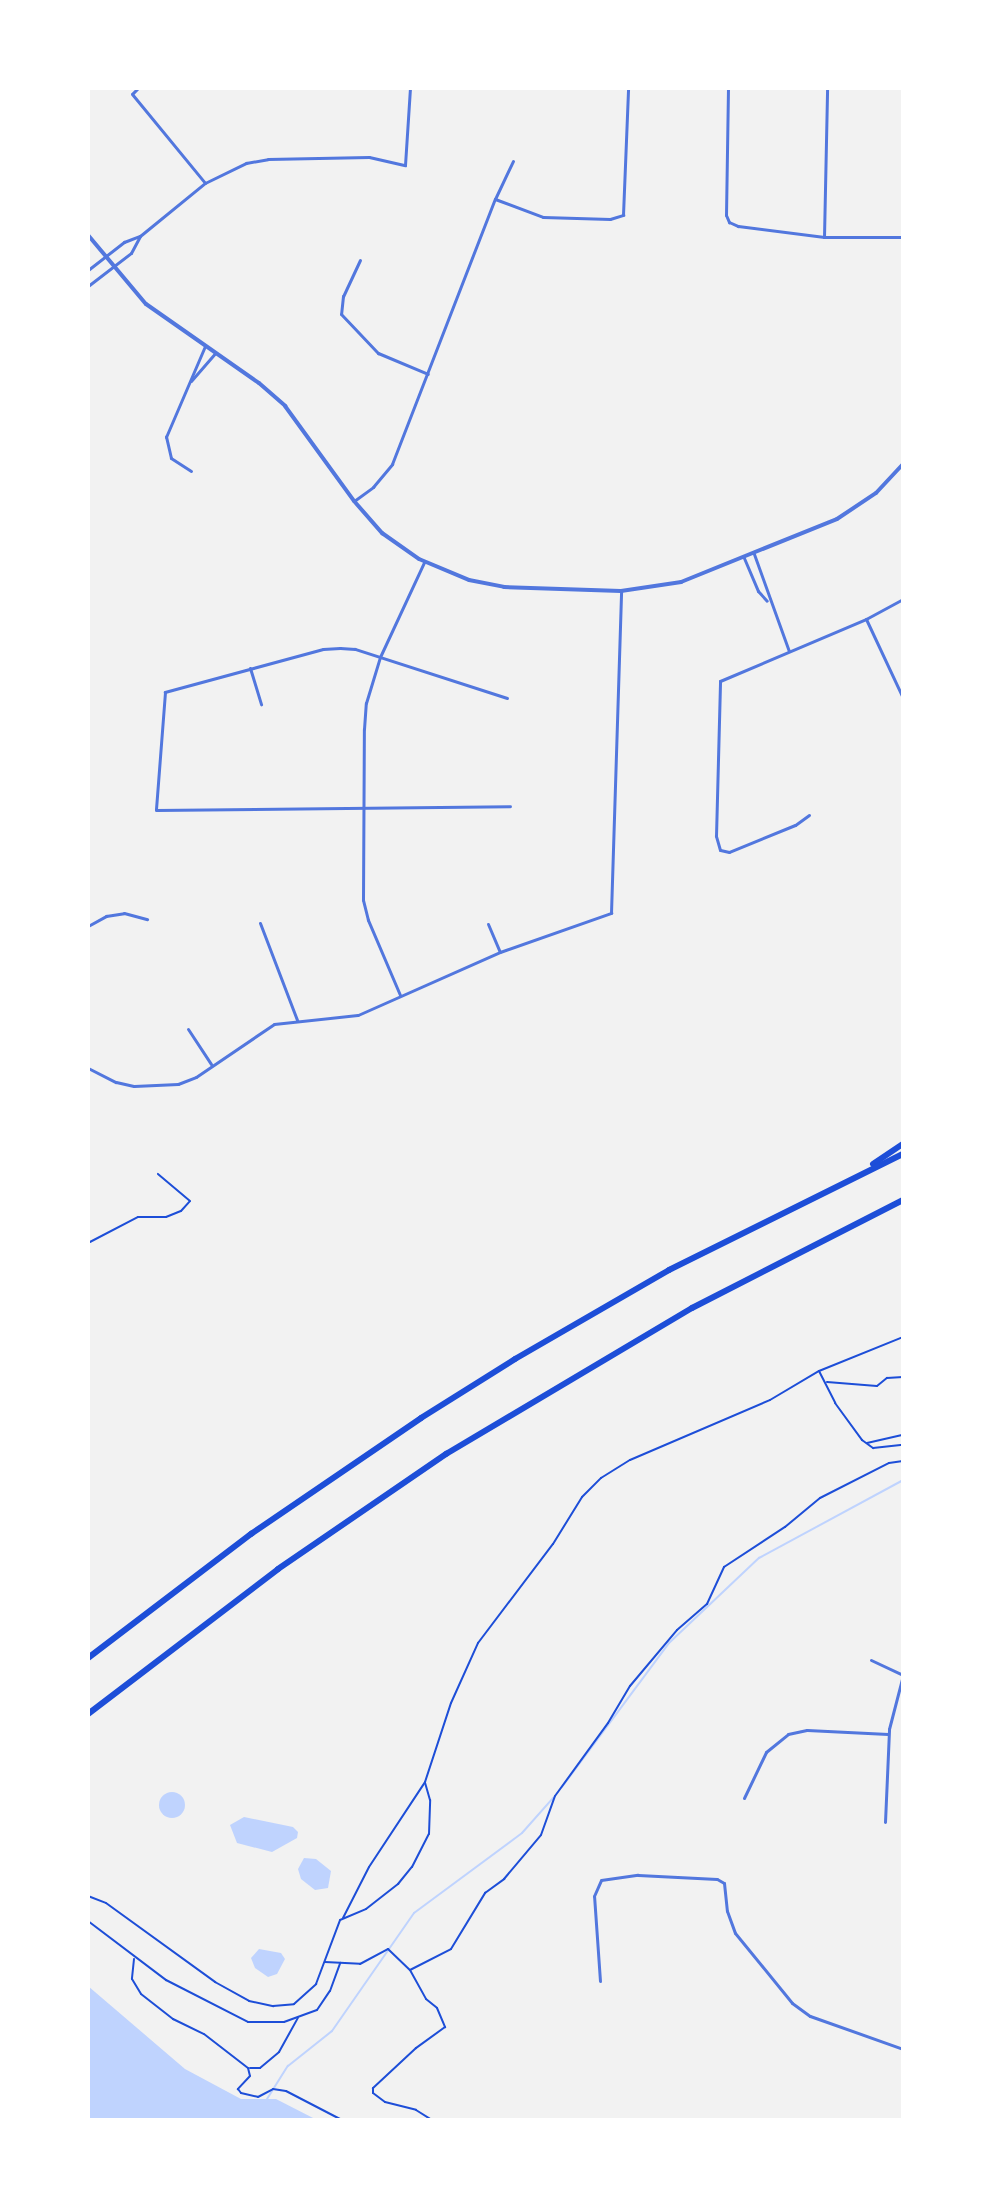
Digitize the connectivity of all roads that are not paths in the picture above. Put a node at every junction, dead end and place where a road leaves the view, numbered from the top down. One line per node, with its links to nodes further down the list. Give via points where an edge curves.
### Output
1 (138, 88): 7 (street, via 132,94)
2 (410, 88): 7 (street, via 405,165 369,157 268,159 246,163)
3 (628, 88): 8 (street, via 626,207 621,217 543,217)
4 (728, 88): 11 (street, via 727,219 738,226)
5 (827, 88): 11 (street)
6 (513, 161): 8 (street)
7 (205, 183): 10 (street)
8 (495, 199): 20 (street)
9 (88, 235): 13 (street)
10 (140, 236): 13 (street); 15 (street)
11 (824, 237): 12 (street)
12 (903, 237)
13 (105, 255): 15 (street); 16 (street)
14 (360, 260): 20 (street, via 343,296 341,314 378,353)
15 (115, 268): 17 (street); 18 (street, via 146,304)
16 (88, 270)
17 (88, 286)
18 (205, 346): 19 (street); 21 (street)
19 (215, 353): 21 (street); 24 (street, via 285,406)
20 (428, 374): 24 (street, via 392,464)
21 (189, 383): 23 (street, via 166,437 171,458)
22 (903, 464): 25 (street, via 849,512)
23 (191, 471)
24 (354, 501): 27 (street, via 382,533)
25 (754, 554): 26 (street); 30 (street)
26 (744, 558): 28 (street, via 681,582); 30 (street)
27 (424, 562): 28 (street, via 491,585); 33 (street)
28 (621, 591): 45 (street, via 611,913)
29 (903, 599): 31 (street)
30 (769, 604): 32 (street)
31 (866, 619): 32 (street); 36 (street)
32 (789, 651): 40 (street, via 720,681 717,845 729,852)
33 (380, 657): 34 (street, via 355,649 323,649); 35 (street); 39 (street, via 366,703)
34 (250, 668): 37 (street); 39 (street, via 165,692 156,810)
35 (507, 698)
36 (903, 698)
37 (261, 704)
38 (510, 806): 39 (street)
39 (363, 809): 46 (street, via 363,900)
40 (809, 815)
41 (147, 919): 44 (street, via 124,913)
42 (260, 923): 47 (street)
43 (488, 924): 45 (street)
44 (88, 926)
45 (500, 952): 46 (street)
46 (400, 995): 47 (street, via 348,1018)
47 (297, 1020): 49 (street, via 274,1024)
48 (188, 1029): 49 (street)
49 (211, 1064): 50 (street, via 196,1077 158,1086 116,1082)
50 (88, 1068)
51 (903, 1144): 53 (highway)
52 (903, 1154): 53 (highway)
53 (856, 1176): 55 (highway, via 669,1270 421,1418 251,1534)
54 (903, 1200): 58 (highway, via 692,1308 446,1454 278,1569)
55 (88, 1658)
56 (871, 1660): 57 (street)
57 (903, 1675): 59 (street)
58 (88, 1714)
59 (888, 1734): 60 (street, via 788,1734 766,1752); 61 (street)
60 (744, 1798)
61 (885, 1822)
62 (600, 1981): 63 (street, via 594,1896 599,1884 608,1876 708,1878 724,1883 735,1933 792,2003 810,2016)
63 (903, 2049)

